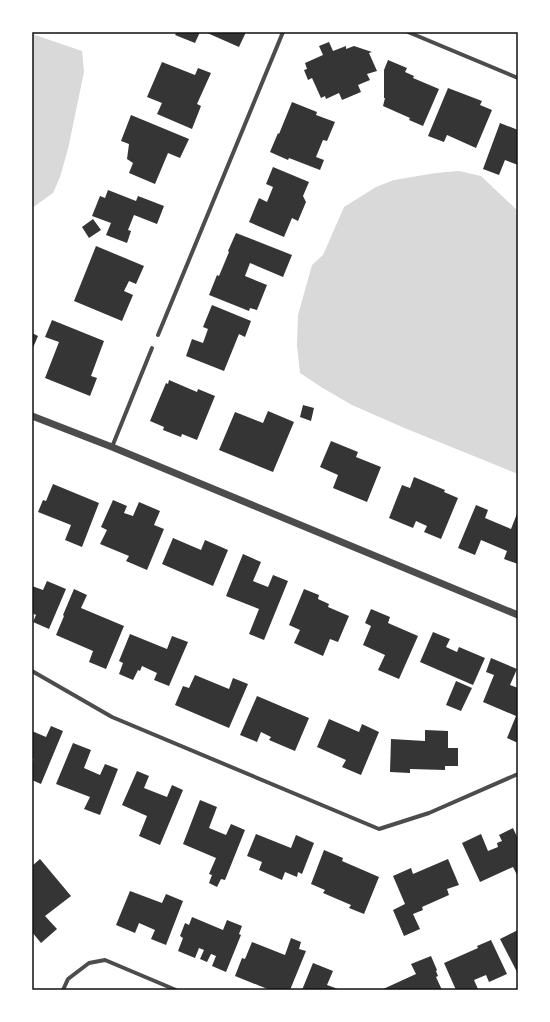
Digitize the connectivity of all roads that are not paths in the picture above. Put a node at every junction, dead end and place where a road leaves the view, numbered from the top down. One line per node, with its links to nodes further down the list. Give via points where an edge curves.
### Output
1 (283, 32): 4 (street)
2 (408, 32): 3 (street)
3 (518, 78)
4 (158, 334)
5 (152, 348): 7 (street)
6 (32, 416): 7 (street)
7 (112, 447): 8 (street)
8 (518, 615)
9 (32, 671): 10 (street, via 112,717 379,829 429,813)
10 (518, 774)
11 (63, 990): 12 (street, via 68,979 89,963 105,960)
12 (176, 990)

